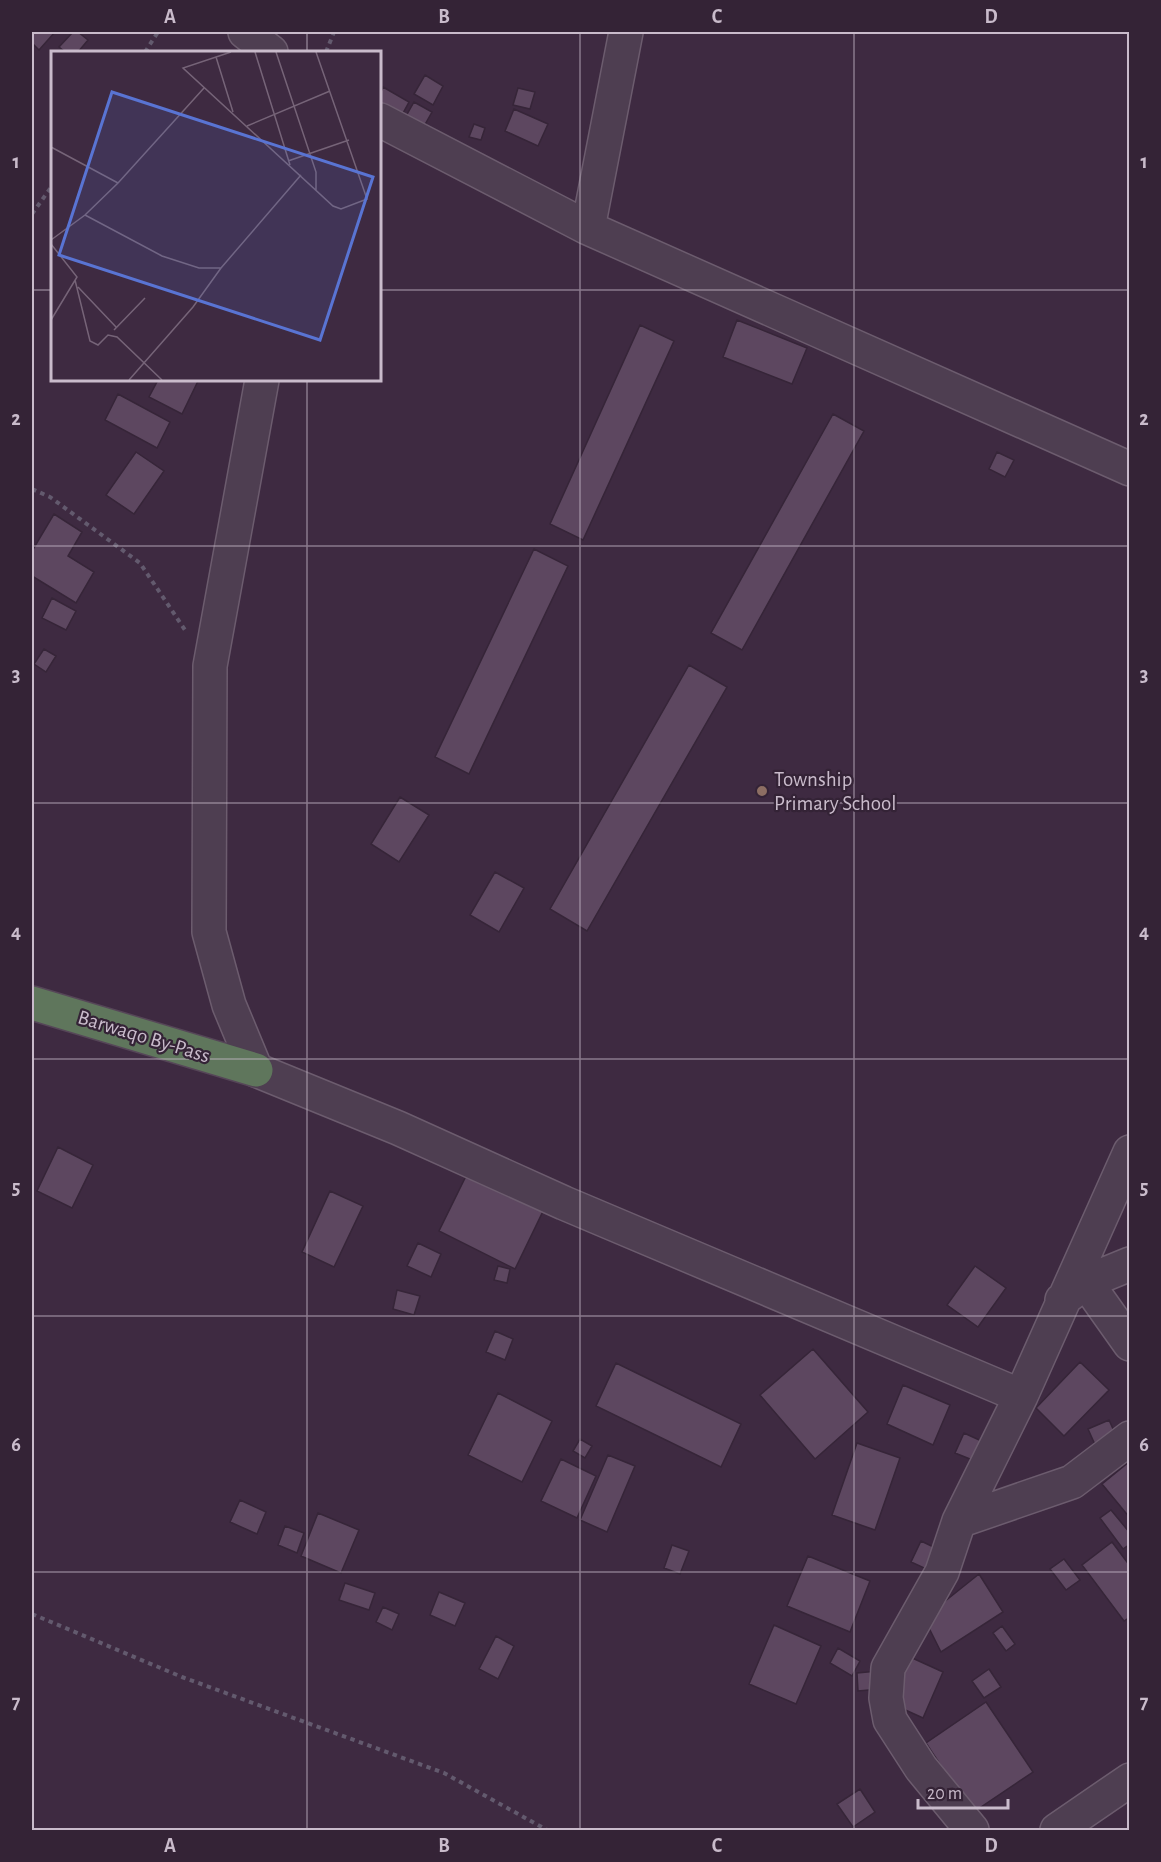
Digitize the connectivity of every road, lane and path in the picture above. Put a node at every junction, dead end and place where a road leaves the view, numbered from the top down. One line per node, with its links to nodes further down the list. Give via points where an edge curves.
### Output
1 (158, 32): 5 (path)
2 (245, 32): 6 (street)
3 (334, 32): 7 (path)
4 (626, 32): 11 (street)
5 (146, 51)
6 (270, 51)
7 (326, 51)
8 (381, 121): 11 (street)
9 (51, 187): 10 (path)
10 (32, 214)
11 (588, 228): 13 (street)
12 (262, 381): 15 (street)
13 (1130, 469)
14 (32, 489): 15 (path, via 50,497 140,563)
15 (210, 666): 17 (street, via 209,932 230,1005)
16 (32, 1003): 17 (highway, Barwaqo By-Pass)
17 (256, 1070): 22 (street)
18 (1130, 1152): 20 (street)
19 (1130, 1264): 20 (street)
20 (1074, 1291): 21 (street); 22 (street)
21 (1130, 1344)
22 (1021, 1396): 24 (street)
23 (1130, 1438): 24 (street, via 1072,1482)
24 (959, 1521): 28 (street, via 942,1572 888,1668 886,1698 890,1720 900,1736)
25 (32, 1614): 27 (path, via 182,1677 444,1773)
26 (1130, 1780): 29 (street)
27 (547, 1830)
28 (972, 1830)
29 (1057, 1830)

